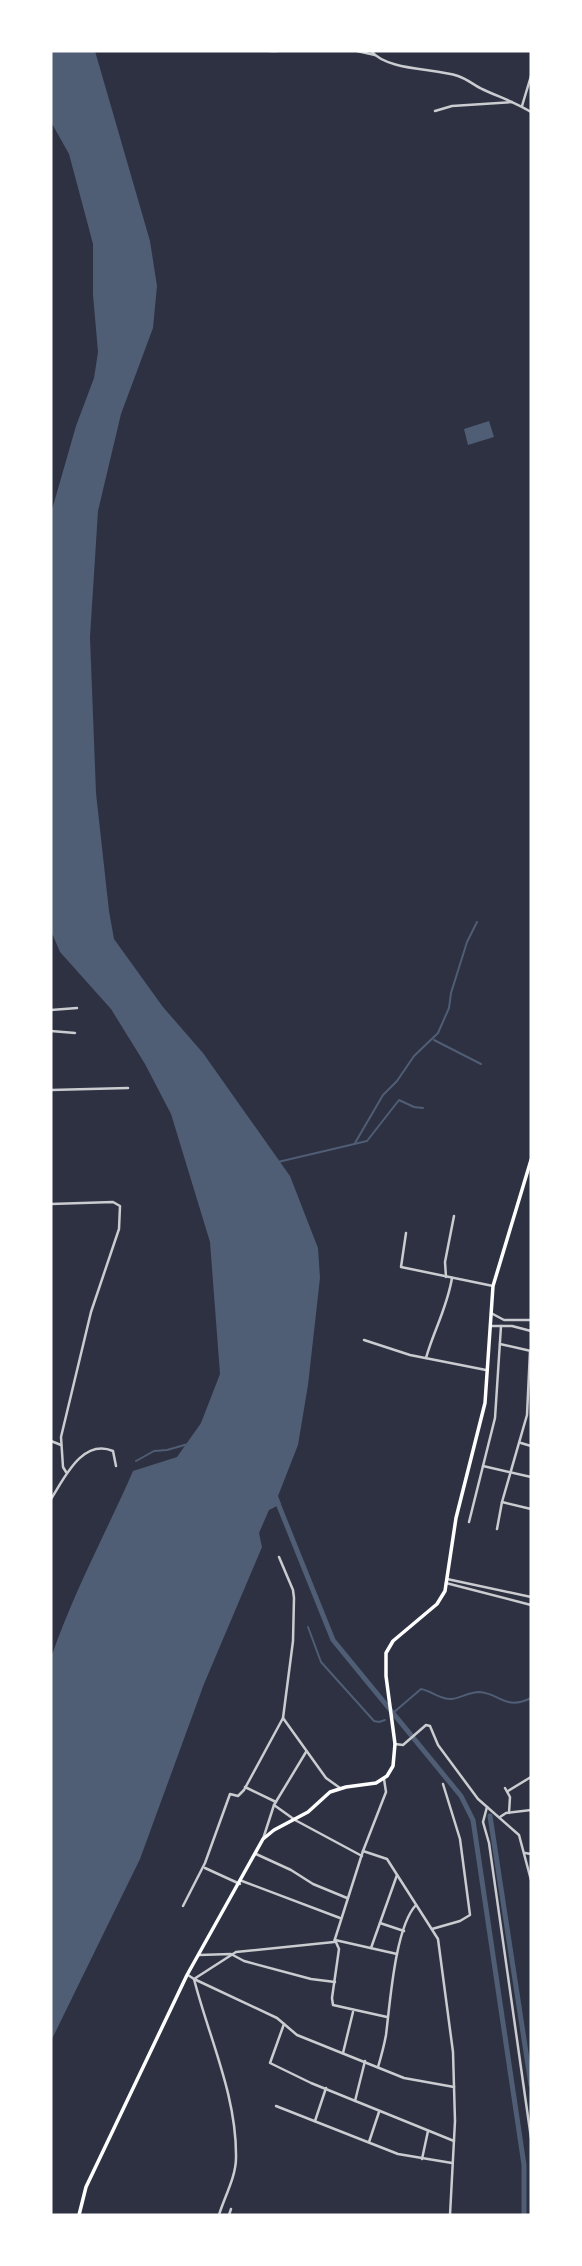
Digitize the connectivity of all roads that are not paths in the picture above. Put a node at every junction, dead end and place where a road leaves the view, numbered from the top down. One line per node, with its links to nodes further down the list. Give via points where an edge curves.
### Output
1 (270, 51): 2 (street)
2 (277, 51)
3 (357, 51): 5 (street)
4 (371, 51): 5 (street)
5 (375, 55): 7 (street, via 456,75)
6 (531, 76): 8 (street)
7 (515, 102): 8 (street); 9 (street)
8 (522, 106): 10 (street)
9 (435, 111)
10 (531, 112)
11 (78, 1008): 12 (street)
12 (51, 1010)
13 (51, 1031): 14 (street)
14 (75, 1033)
15 (128, 1088): 16 (street)
16 (51, 1090)
17 (531, 1160): 23 (main road)
18 (51, 1204): 38 (street, via 113,1202 121,1209 120,1229 91,1312)
19 (454, 1216): 21 (street)
20 (406, 1233): 21 (street, via 401,1267)
21 (446, 1277): 22 (street)
22 (452, 1278): 23 (street); 32 (street, via 448,1302)
23 (493, 1286): 24 (main road)
24 (490, 1312): 25 (street, via 503,1320); 26 (main road)
25 (531, 1320)
26 (489, 1326): 27 (street); 33 (main road)
27 (501, 1326): 28 (street); 30 (street)
28 (531, 1331)
29 (364, 1340): 32 (street)
30 (500, 1344): 31 (street); 41 (street, via 495,1418)
31 (531, 1351): 34 (street)
32 (426, 1358): 33 (street)
33 (487, 1370): 51 (main road, via 482,1421 465,1478)
34 (530, 1386): 35 (street)
35 (529, 1416): 37 (street)
36 (51, 1441): 38 (street)
37 (520, 1443): 39 (street); 43 (street)
38 (61, 1445): 42 (street)
39 (531, 1446)
40 (116, 1466): 42 (street, via 113,1451 101,1448)
41 (483, 1466): 43 (street); 48 (street)
42 (66, 1472): 45 (street)
43 (511, 1473): 44 (street); 46 (street)
44 (531, 1477)
45 (51, 1499)
46 (502, 1502): 47 (street); 49 (street)
47 (531, 1509)
48 (468, 1522)
49 (497, 1529)
50 (279, 1557): 54 (street, via 294,1598)
51 (446, 1581): 52 (street); 53 (street); 55 (main road, via 438,1604 389,1647 385,1660)
52 (531, 1597)
53 (531, 1605)
54 (283, 1718): 56 (street); 60 (street)
55 (395, 1744): 58 (main road, via 393,1766); 63 (street, via 403,1745 420,1728 430,1726 438,1745)
56 (306, 1752): 61 (street); 62 (street)
57 (531, 1777): 65 (street, via 506,1790)
58 (384, 1779): 61 (main road); 69 (street, via 386,1792)
59 (443, 1784): 83 (street, via 460,1839 470,1915)
60 (245, 1787): 62 (street); 74 (street, via 238,1796 230,1794)
61 (340, 1788): 67 (main road)
62 (275, 1804): 67 (street); 68 (street)
63 (487, 1807): 66 (street); 106 (street, via 483,1822)
64 (531, 1811): 65 (street)
65 (509, 1813): 66 (street)
66 (501, 1819): 70 (street, via 519,1835)
67 (295, 1820): 68 (main road); 73 (street)
68 (263, 1839): 71 (main road)
69 (363, 1851): 73 (street); 75 (street, via 387,1859)
70 (525, 1853): 72 (street); 76 (street)
71 (256, 1854): 77 (main road); 78 (street)
72 (531, 1854)
73 (362, 1856): 78 (street)
74 (204, 1867): 77 (street); 80 (street)
75 (397, 1875): 79 (street); 82 (street)
76 (531, 1880)
77 (241, 1883): 81 (street); 89 (main road)
78 (348, 1898): 81 (street)
79 (417, 1904): 83 (street); 84 (street)
80 (183, 1906)
81 (341, 1919): 85 (street)
82 (379, 1922): 84 (street); 86 (street)
83 (432, 1929): 99 (street, via 443,1967)
84 (404, 1931): 88 (street)
85 (335, 1940): 86 (street); 87 (street); 92 (street, via 339,1949)
86 (371, 1948): 88 (street)
87 (231, 1954): 89 (street); 91 (street); 92 (street)
88 (398, 1954): 94 (street)
89 (199, 1955): 90 (main road)
90 (187, 1975): 91 (street); 112 (main road, via 86,2187)
91 (194, 1979): 95 (street); 113 (street, via 216,2044 233,2122 236,2161)
92 (335, 1982): 93 (street, via 333,2005)
93 (353, 2011): 94 (street); 96 (street)
94 (387, 2017): 98 (street)
95 (284, 2024): 96 (street, via 297,2035); 100 (street, via 270,2063)
96 (343, 2053): 97 (street)
97 (365, 2061): 98 (street); 101 (street)
98 (378, 2067): 99 (street, via 404,2078)
99 (454, 2087): 107 (street)
100 (326, 2088): 101 (street); 104 (street)
101 (355, 2101): 103 (street)
102 (276, 2106): 104 (street)
103 (379, 2112): 105 (street); 108 (street)
104 (315, 2122): 108 (street)
105 (428, 2131): 107 (street); 109 (street)
106 (531, 2138)
107 (454, 2141): 110 (street)
108 (369, 2143): 109 (street)
109 (422, 2159): 110 (street)
110 (452, 2163): 115 (street)
111 (231, 2209): 114 (street)
112 (79, 2215)
113 (219, 2215)
114 (229, 2215)
115 (450, 2215)

